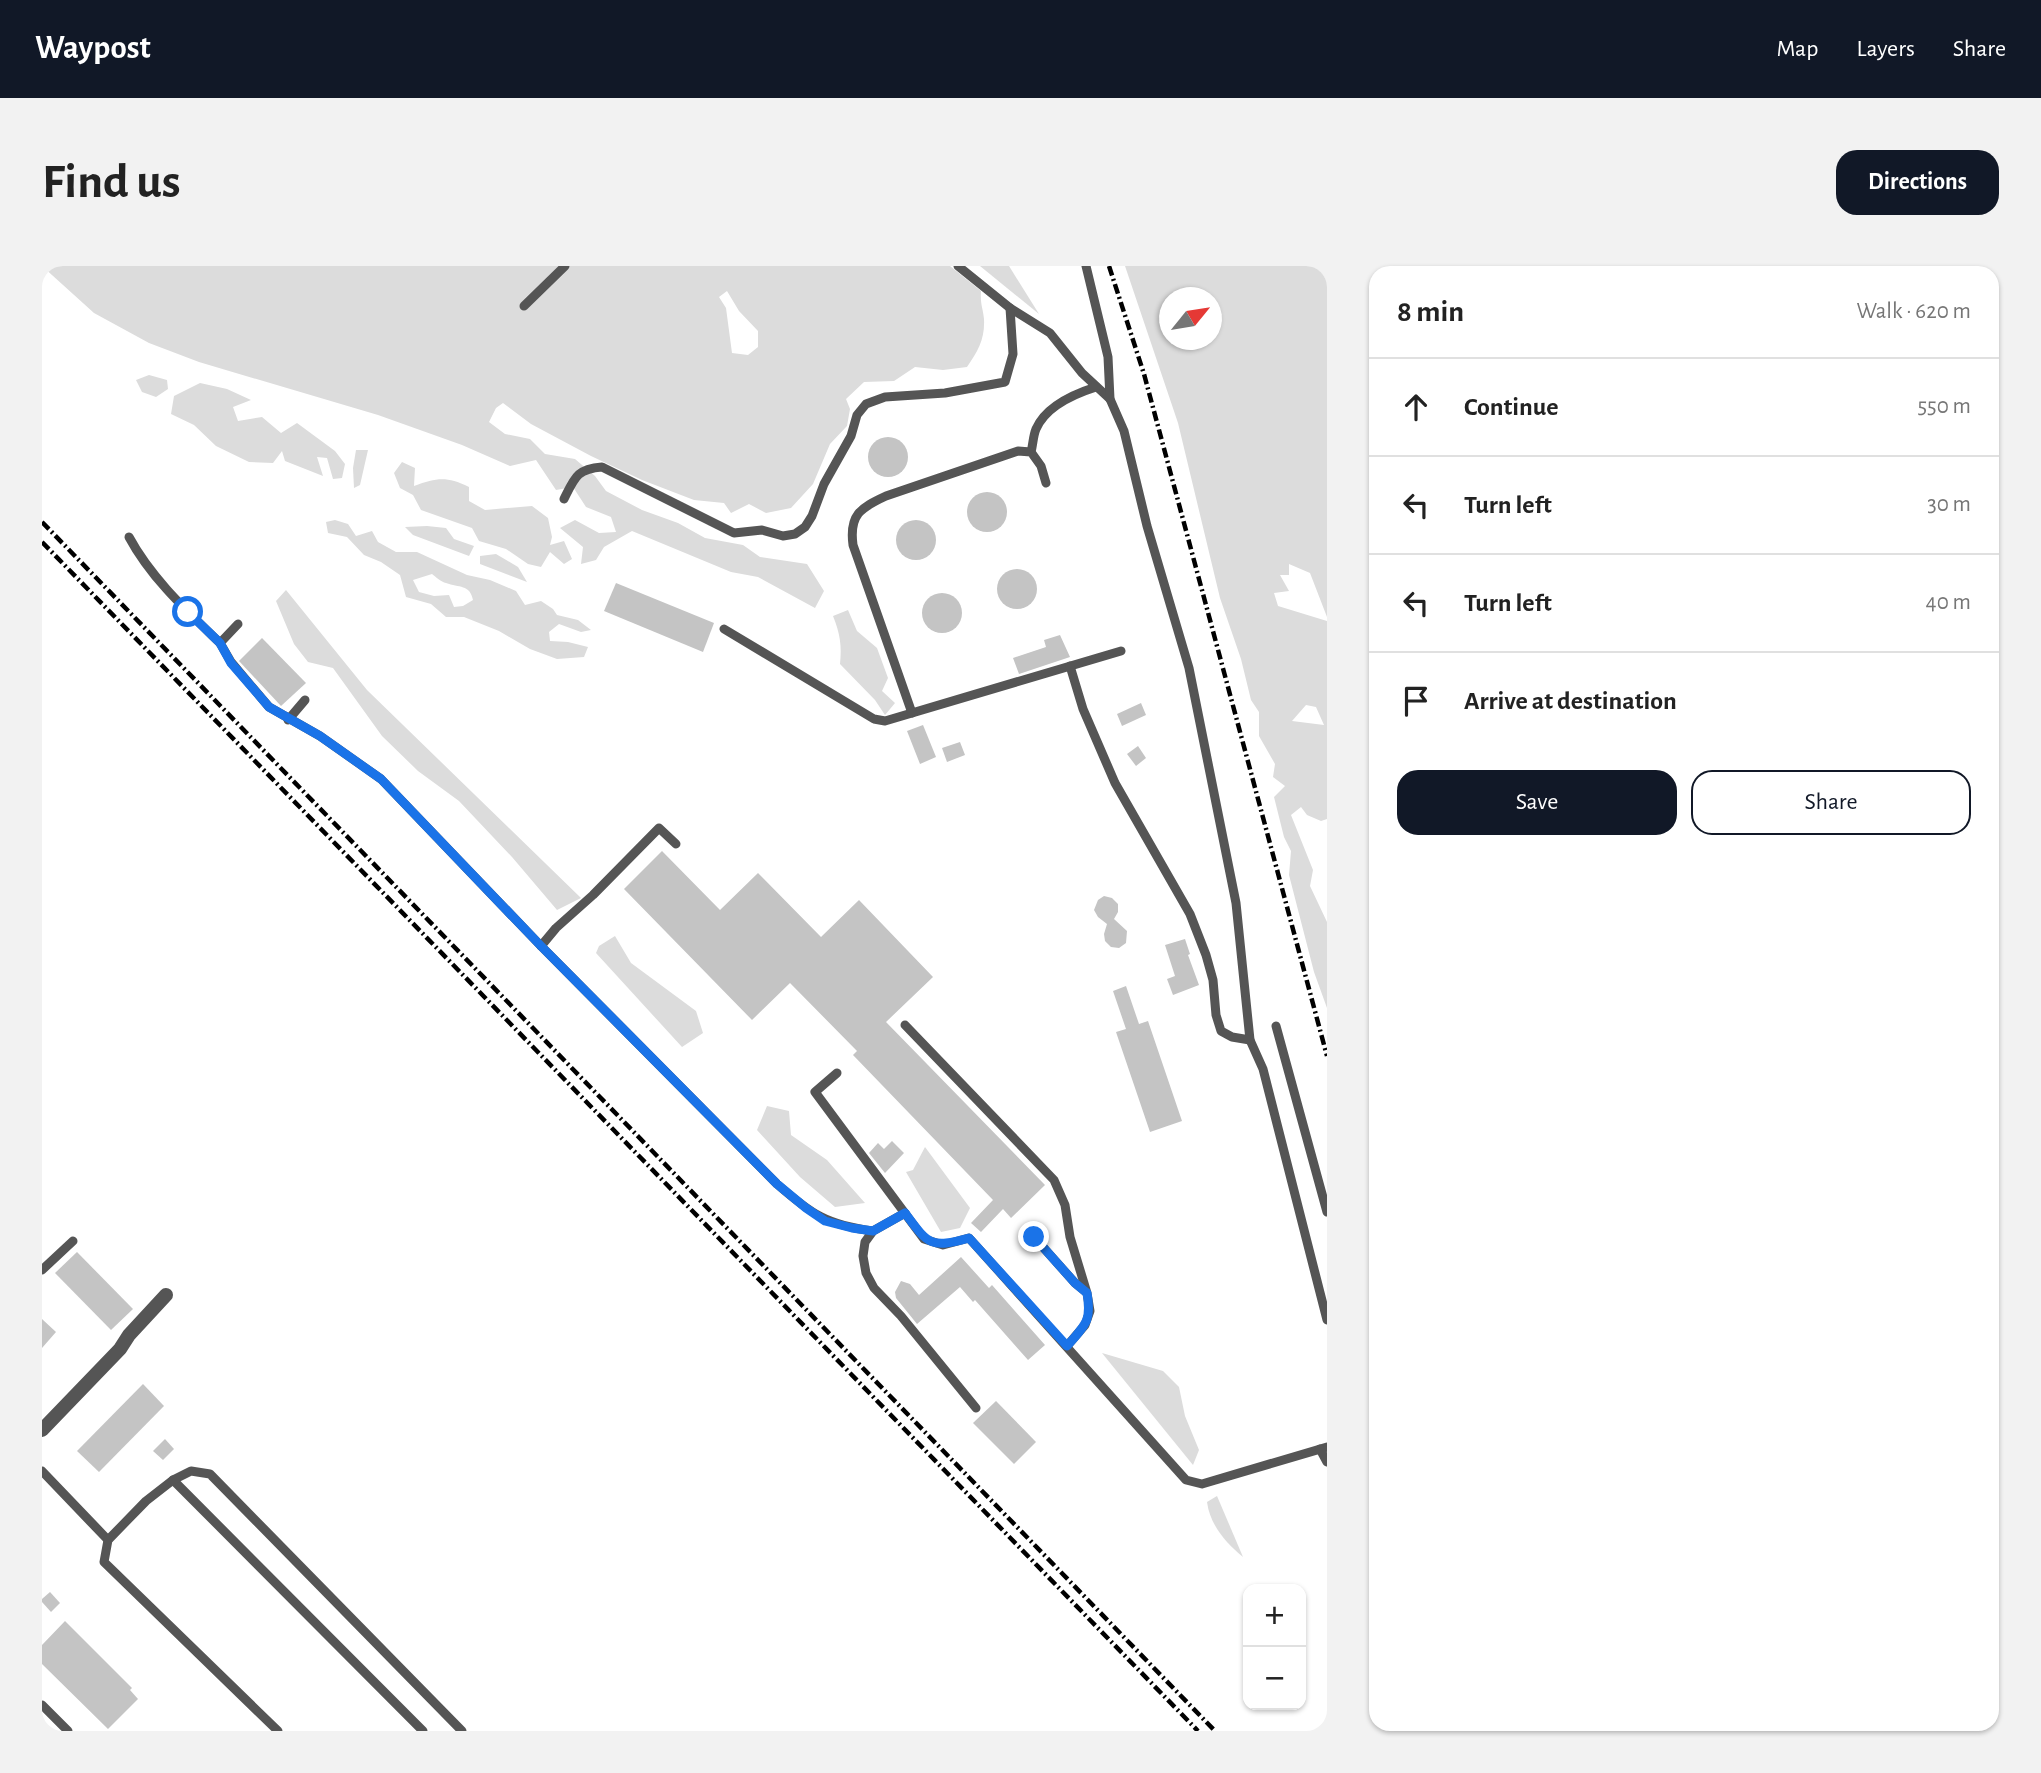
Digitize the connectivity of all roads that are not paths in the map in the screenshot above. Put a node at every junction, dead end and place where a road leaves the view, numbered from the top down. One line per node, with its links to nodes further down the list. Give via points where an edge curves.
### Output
1 (565, 266): 4 (lane)
2 (958, 266): 5 (lane)
3 (1086, 266): 7 (lane, via 1108,357)
4 (524, 306)
5 (1010, 308): 6 (lane, via 1050,333); 10 (lane, via 1013,354 1005,382 885,397 866,404 812,516 795,534 734,533 603,467 587,468 576,476)
6 (1096, 387): 7 (lane); 8 (lane, via 1067,398 1048,413 1036,428)
7 (1110, 400): 24 (lane, via 1124,431 1189,668 1236,903)
8 (1031, 452): 9 (lane); 18 (lane, via 1018,451 886,496 866,506 850,528)
9 (1046, 483)
10 (564, 499)
11 (130, 537): 14 (lane, via 139,556)
12 (238, 624): 14 (lane)
13 (724, 629): 18 (lane, via 874,719 885,721)
14 (220, 643): 19 (lane, via 269,707)
15 (1121, 650): 16 (lane)
16 (1070, 666): 18 (lane); 24 (lane, via 1115,783 1190,914 1213,980 1221,1031)
17 (305, 700): 19 (lane)
18 (912, 713)
19 (288, 720): 21 (lane, via 320,736 381,779)
20 (676, 844): 21 (lane, via 659,828)
21 (541, 946): 28 (lane, via 777,1184 825,1221)
22 (905, 1025): 32 (lane, via 1054,1180 1065,1205)
23 (1276, 1026): 26 (lane)
24 (1250, 1040): 34 (lane, via 1263,1069)
25 (837, 1073): 27 (lane, via 815,1092)
26 (1327, 1212)
27 (905, 1213): 28 (lane); 35 (lane, via 924,1239 943,1245 969,1238)
28 (873, 1231): 36 (lane, via 863,1256 874,1288)
29 (1034, 1237): 32 (lane)
30 (73, 1241): 31 (lane)
31 (42, 1270)
32 (1087, 1293): 35 (lane, via 1090,1311 1085,1325)
33 (166, 1295): 37 (street)
34 (1327, 1320)
35 (1067, 1346): 38 (lane, via 1186,1480 1202,1484)
36 (976, 1408)
37 (42, 1430)
38 (1323, 1448): 39 (lane)
39 (1327, 1462)
40 (42, 1471): 42 (lane)
41 (173, 1480): 42 (lane); 46 (lane); 47 (lane, via 191,1471 209,1474)
42 (108, 1540): 45 (lane, via 104,1562)
43 (42, 1705): 44 (lane)
44 (68, 1731)
45 (278, 1731)
46 (423, 1731)
47 (462, 1731)

